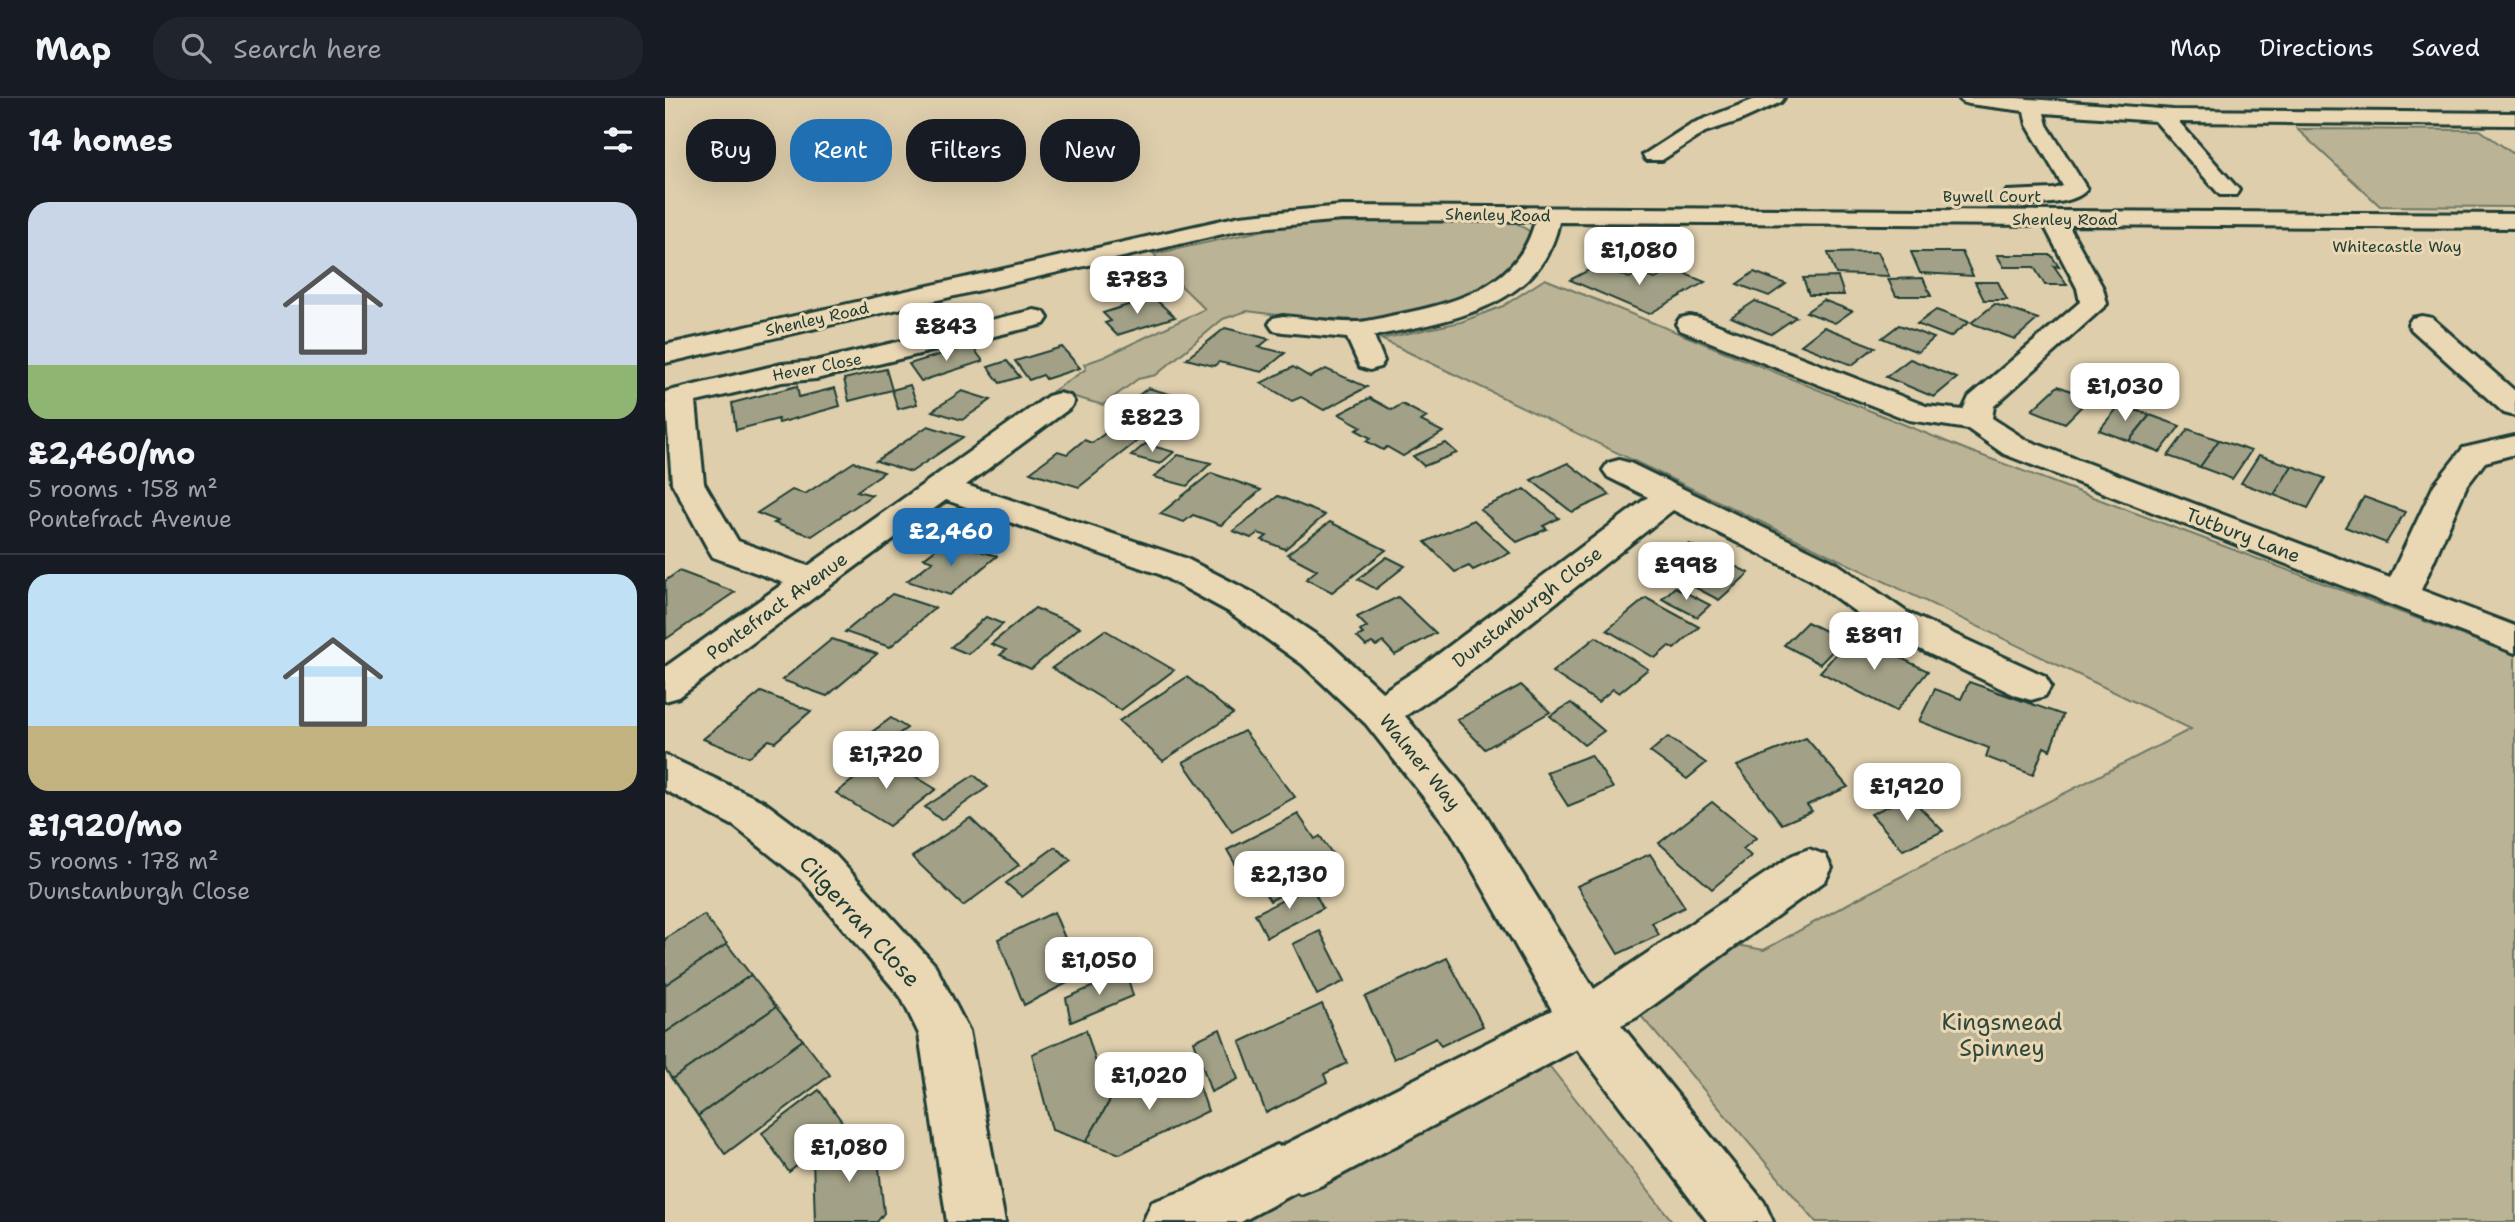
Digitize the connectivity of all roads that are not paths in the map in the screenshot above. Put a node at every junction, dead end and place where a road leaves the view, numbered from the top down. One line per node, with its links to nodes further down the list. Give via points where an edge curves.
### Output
1 (1774, 98): 11 (street, via 1698,128)
2 (1969, 98): 6 (street)
3 (2237, 98): 8 (street)
4 (2353, 98): 9 (street)
5 (2472, 98): 10 (street)
6 (2033, 107): 7 (street); 13 (street, Bywell Court, via 2037,125 2076,189 2057,196)
7 (2162, 116): 8 (street); 12 (street)
8 (2257, 117): 9 (street)
9 (2380, 118): 10 (street)
10 (2509, 119)
11 (1654, 155)
12 (2228, 190)
13 (1814, 196)
14 (1548, 215): 16 (street, Shenley Road); 21 (street, via 1547,233 1537,255 1501,289 1451,312); 22 (street, Shenley Road, via 1342,214 1240,223)
15 (2515, 221): 16 (street, Shenley Road)
16 (2053, 236): 27 (street, via 2090,288 2094,304 1980,403)
17 (1034, 318): 24 (street, Hever Close)
18 (1283, 324): 21 (street)
19 (1690, 324): 27 (street, Tutbury Lane, via 1920,414)
20 (2422, 324): 26 (street)
21 (1358, 330): 23 (street)
22 (665, 354)
23 (1370, 361)
24 (673, 399): 32 (street, Hever Close, via 688,483 725,549)
25 (1059, 402): 30 (street, Pontefract Avenue)
26 (2515, 407)
27 (1976, 421): 33 (street, Tutbury Lane, via 2015,447)
28 (2515, 445): 33 (street, via 2474,455 2449,485)
29 (1619, 470): 31 (street)
30 (941, 487): 32 (street, Pontefract Avenue); 37 (street, Walmer Way, via 1172,566 1242,603 1316,654)
31 (1670, 496): 35 (street, via 1822,571 1895,622); 37 (street, Dunstanburgh Close, via 1438,675)
32 (812, 580): 36 (street, Pontefract Avenue)
33 (2400, 596): 34 (street, Tutbury Lane)
34 (2515, 640)
35 (2031, 686)
36 (665, 688)
37 (1380, 713): 40 (street, Walmer Way, via 1467,821)
38 (665, 771): 41 (street, Cilgerran Close, via 749,814 819,869 918,981 944,1031)
39 (1809, 868): 40 (street, via 1619,1001)
40 (1585, 1019): 42 (street, via 1289,1170); 43 (street, Walmer Way)
41 (976, 1222)
42 (1172, 1222)
43 (1744, 1222)

